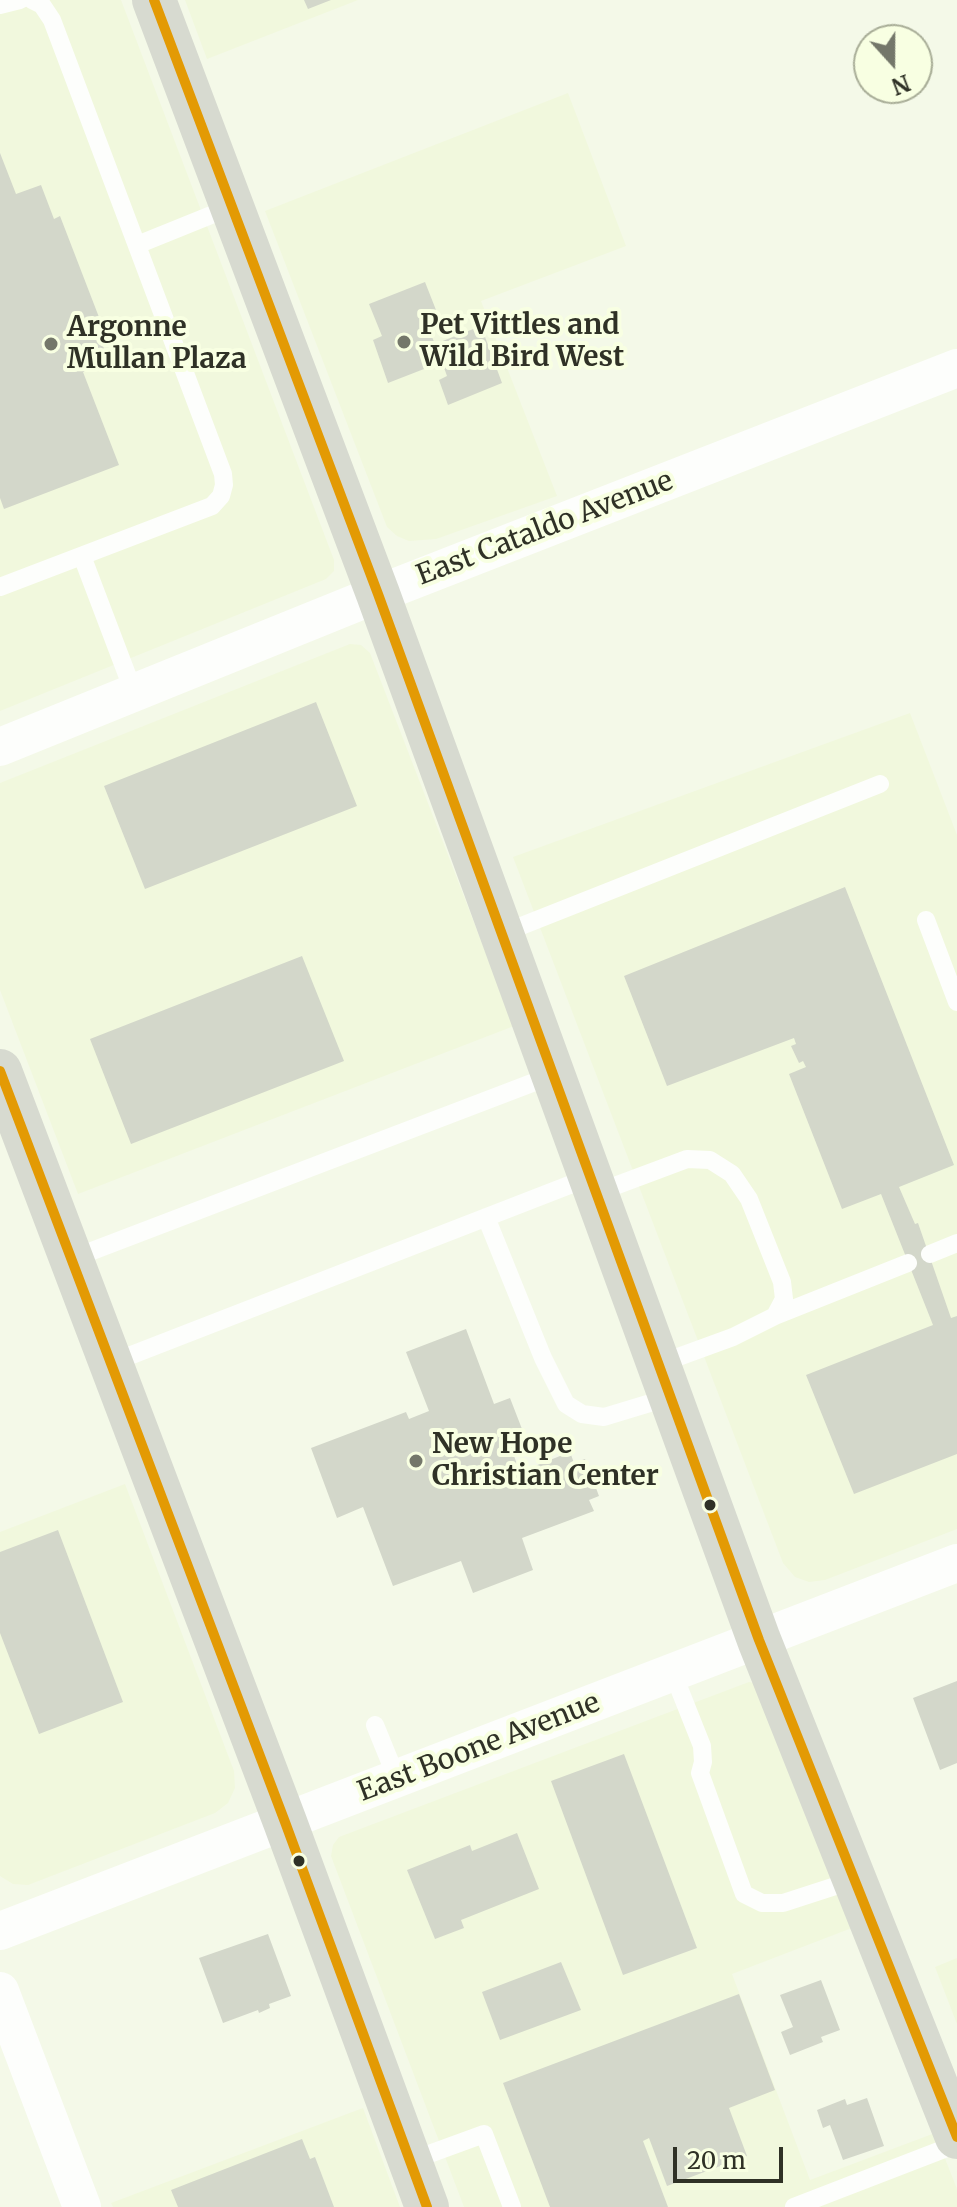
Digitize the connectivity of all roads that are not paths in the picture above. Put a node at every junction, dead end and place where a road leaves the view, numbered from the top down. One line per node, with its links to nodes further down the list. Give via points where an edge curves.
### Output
1 (20, 0): 4 (lane)
2 (32, 0): 6 (lane, via 52,20)
3 (154, 0): 5 (main road)
4 (0, 5)
5 (231, 207): 6 (lane); 10 (main road)
6 (137, 245): 8 (lane, via 224,485 212,506)
7 (957, 368): 10 (street, East Cataldo Avenue)
8 (82, 556): 9 (lane); 11 (lane)
9 (0, 587)
10 (378, 594): 11 (street, East Cataldo Avenue); 15 (main road)
11 (134, 693): 12 (street, East Cataldo Avenue)
12 (0, 747)
13 (880, 784): 15 (lane)
14 (926, 920): 16 (lane)
15 (501, 934): 18 (main road)
16 (957, 1002)
17 (0, 1071): 23 (main road)
18 (553, 1075): 19 (main road); 23 (lane)
19 (593, 1185): 20 (lane); 25 (lane, via 687,1159 710,1160 732,1174 749,1199 782,1282 784,1299); 27 (main road)
20 (486, 1217): 26 (lane); 27 (lane, via 566,1404 582,1414 604,1417)
21 (957, 1243): 22 (lane)
22 (930, 1254)
23 (71, 1259): 26 (main road)
24 (908, 1263): 25 (lane)
25 (775, 1316): 27 (lane)
26 (111, 1363): 33 (main road)
27 (664, 1381): 29 (main road)
28 (957, 1563): 29 (street, East Boone Avenue)
29 (759, 1640): 30 (street, East Boone Avenue); 34 (main road)
30 (673, 1673): 32 (street, East Boone Avenue); 34 (lane, via 702,1746 700,1773 744,1894 762,1903 783,1903)
31 (375, 1725): 32 (lane)
32 (397, 1779): 33 (street, East Boone Avenue)
33 (285, 1822): 35 (street, East Boone Avenue); 39 (main road)
34 (854, 1880): 37 (main road)
35 (0, 1931)
36 (0, 1991): 40 (street)
37 (957, 2137)
38 (957, 2144): 43 (lane)
39 (410, 2161): 41 (main road); 42 (lane, via 484,2134)
40 (82, 2207)
41 (427, 2207)
42 (512, 2207)
43 (794, 2207)

